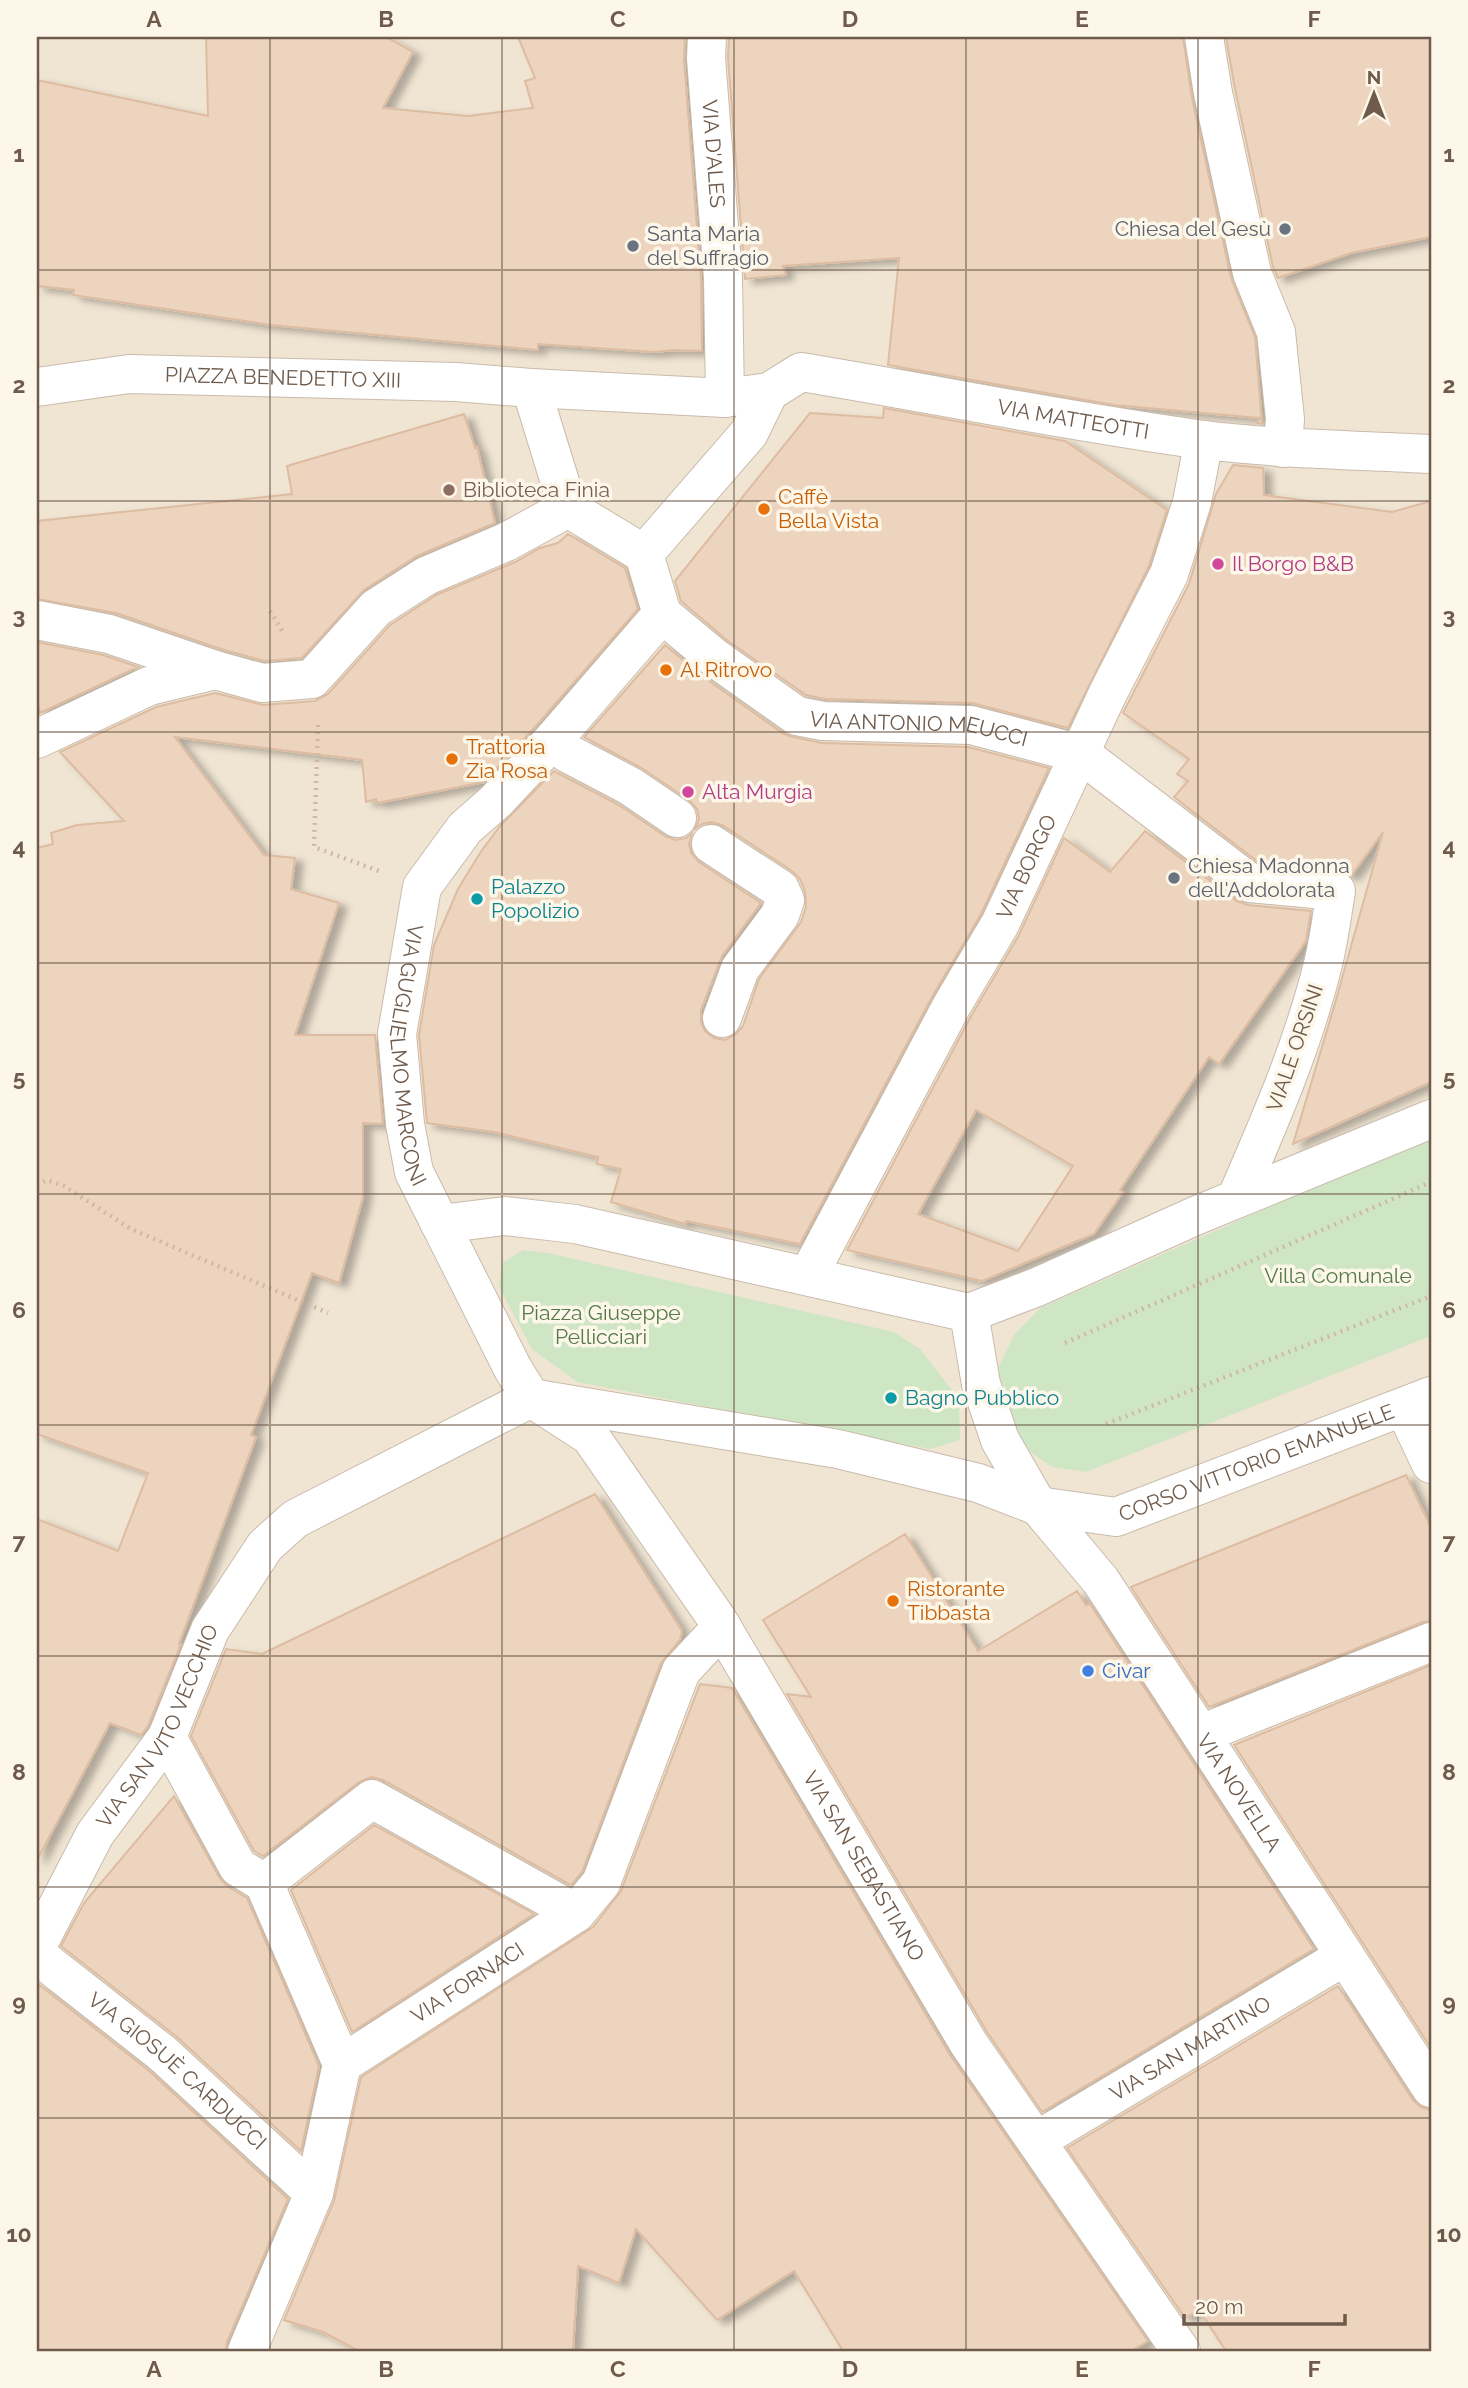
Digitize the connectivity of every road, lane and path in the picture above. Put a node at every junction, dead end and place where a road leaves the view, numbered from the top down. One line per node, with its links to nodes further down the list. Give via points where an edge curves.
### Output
1 (707, 37): 6 (street, VIA D'ALES)
2 (1204, 37): 8 (street, via 1252,273 1276,332 1285,419)
3 (37, 387): 4 (street, PIAZZA BENEDETTO XIII, via 129,374)
4 (531, 388): 6 (street, PIAZZA BENEDETTO XIII); 10 (street)
5 (769, 392): 6 (street, VIA MATTEOTTI); 7 (street, VIA MATTEOTTI, via 801,372); 11 (street, via 749,433)
6 (726, 398)
7 (1204, 440): 8 (street, VIA MATTEOTTI); 19 (street, VIA BORGO, via 1192,502 1169,575)
8 (1283, 448): 9 (street, VIA MATTEOTTI)
9 (1431, 454)
10 (568, 508): 11 (street); 16 (street, via 506,542 426,576 376,608)
11 (644, 554): 13 (street)
12 (270, 611): 16 (path)
13 (662, 614): 18 (street, VIA GUGLIELMO MARCONI); 19 (street, VIA ANTONIO MEUCCI, via 797,716 823,721 971,725)
14 (37, 620): 15 (street, via 109,634)
15 (215, 670): 16 (street, via 262,682); 17 (street, via 149,686)
16 (312, 679): 22 (path, via 318,698 314,847)
17 (37, 739)
18 (552, 741): 20 (street); 22 (street, VIA GUGLIELMO MARCONI, via 465,828)
19 (1081, 754): 27 (street, VIALE ORSINI, via 1251,883 1336,891 1307,1019 1280,1098); 29 (street, VIA BORGO, via 1000,925 951,1007)
20 (677, 818)
21 (711, 844): 23 (street, via 780,889 785,900 780,915 740,969)
22 (422, 887): 28 (street, VIA GUGLIELMO MARCONI, via 397,1034 414,1172)
23 (722, 1018)
24 (1431, 1119): 27 (street)
25 (1431, 1182): 33 (path)
26 (37, 1185): 31 (path, via 47,1180 64,1186 131,1229)
27 (1236, 1199): 32 (street)
28 (440, 1224): 29 (street, via 505,1216 575,1224); 34 (street, VIA GUGLIELMO MARCONI)
29 (808, 1276): 32 (street)
30 (1431, 1296): 36 (path)
31 (328, 1313)
32 (969, 1313): 38 (street, VIA NOVELLA, via 981,1384 1000,1440)
33 (1065, 1343)
34 (531, 1398): 38 (street, via 838,1449 978,1483); 39 (street, VIA SAN SEBASTIANO, via 590,1436); 42 (street, VIA SAN VITO VECCHIO, via 295,1519 265,1546 210,1630)
35 (1418, 1401): 37 (street); 38 (street, CORSO VITTORIO EMANUELE, via 1115,1517)
36 (1106, 1424)
37 (1431, 1464)
38 (1038, 1506): 41 (street, VIA NOVELLA, via 1101,1581)
39 (722, 1627): 44 (street, VIA FORNACI, via 681,1671 601,1883); 50 (street, VIA SAN SEBASTIANO, via 969,2044)
40 (1431, 1643): 41 (street)
41 (1201, 1734): 47 (street, VIA NOVELLA)
42 (167, 1737): 43 (street, via 239,1867); 45 (street, VIA SAN VITO VECCHIO, via 95,1834)
43 (264, 1883): 44 (street, via 372,1799); 48 (street)
44 (576, 1913): 48 (street, VIA FORNACI)
45 (37, 1946)
46 (37, 1955): 51 (street, VIA GIOSUÈ CARDUCCI, via 162,2053)
47 (1345, 1956): 49 (street, VIA NOVELLA); 50 (street, VIA SAN MARTINO)
48 (342, 2064): 51 (street)
49 (1431, 2088)
50 (1036, 2141): 53 (street, VIA SAN SEBASTIANO)
51 (314, 2193): 52 (street)
52 (247, 2351)
53 (1179, 2351)

